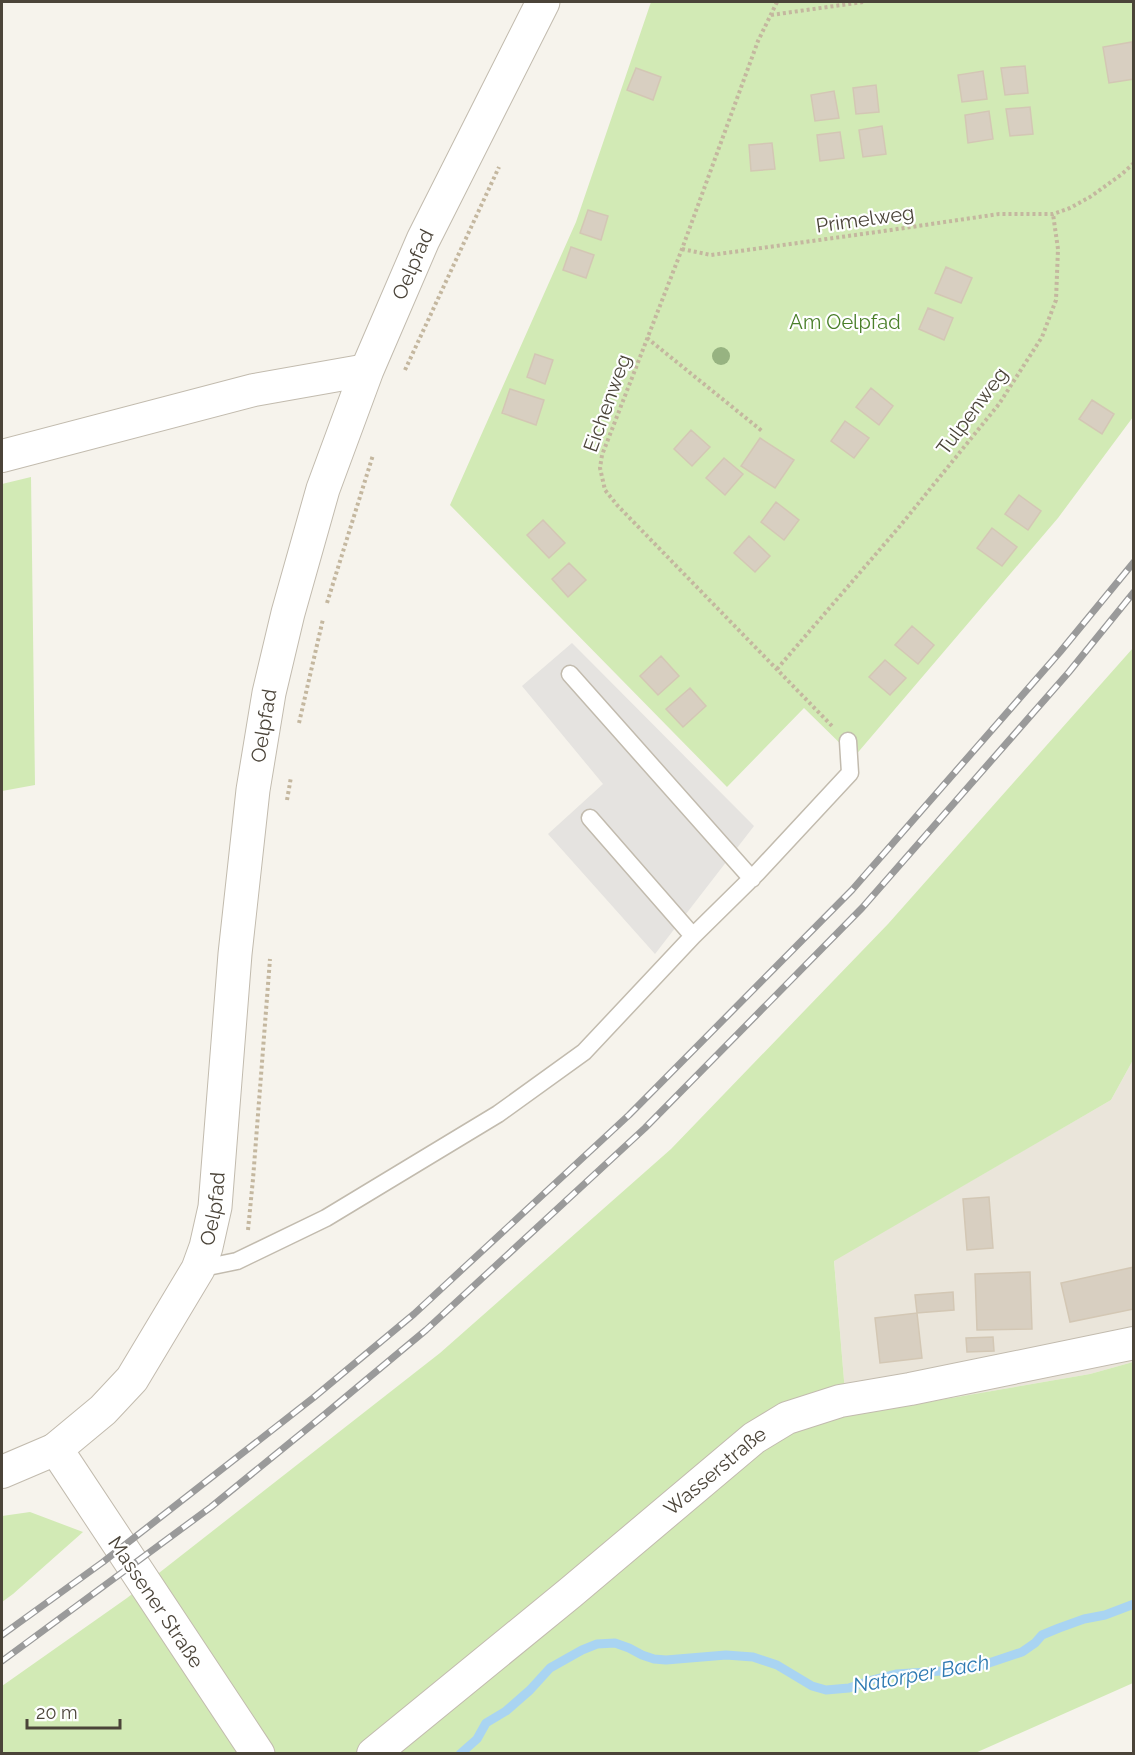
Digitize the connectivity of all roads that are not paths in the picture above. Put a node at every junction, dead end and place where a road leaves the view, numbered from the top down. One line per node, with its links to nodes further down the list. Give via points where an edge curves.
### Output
1 (543, 2): 2 (street, Oelpfad, via 423,240)
2 (367, 370): 3 (street, via 254,390); 9 (street, Oelpfad, via 323,489 269,693 253,790 235,954 215,1207)
3 (2, 456)
4 (570, 674): 7 (lane)
5 (848, 741): 7 (lane, via 850,773)
6 (590, 818): 8 (lane)
7 (752, 879): 8 (lane)
8 (693, 936): 9 (lane, via 584,1052 498,1114 326,1218 237,1261)
9 (198, 1269): 11 (street, Oelpfad, via 132,1379 103,1410)
10 (1134, 1343): 14 (street, Wasserstraße, via 840,1401 787,1418 754,1438)
11 (56, 1449): 12 (street); 13 (street, Massener Straße)
12 (2, 1472)
13 (258, 1754)
14 (373, 1754)

